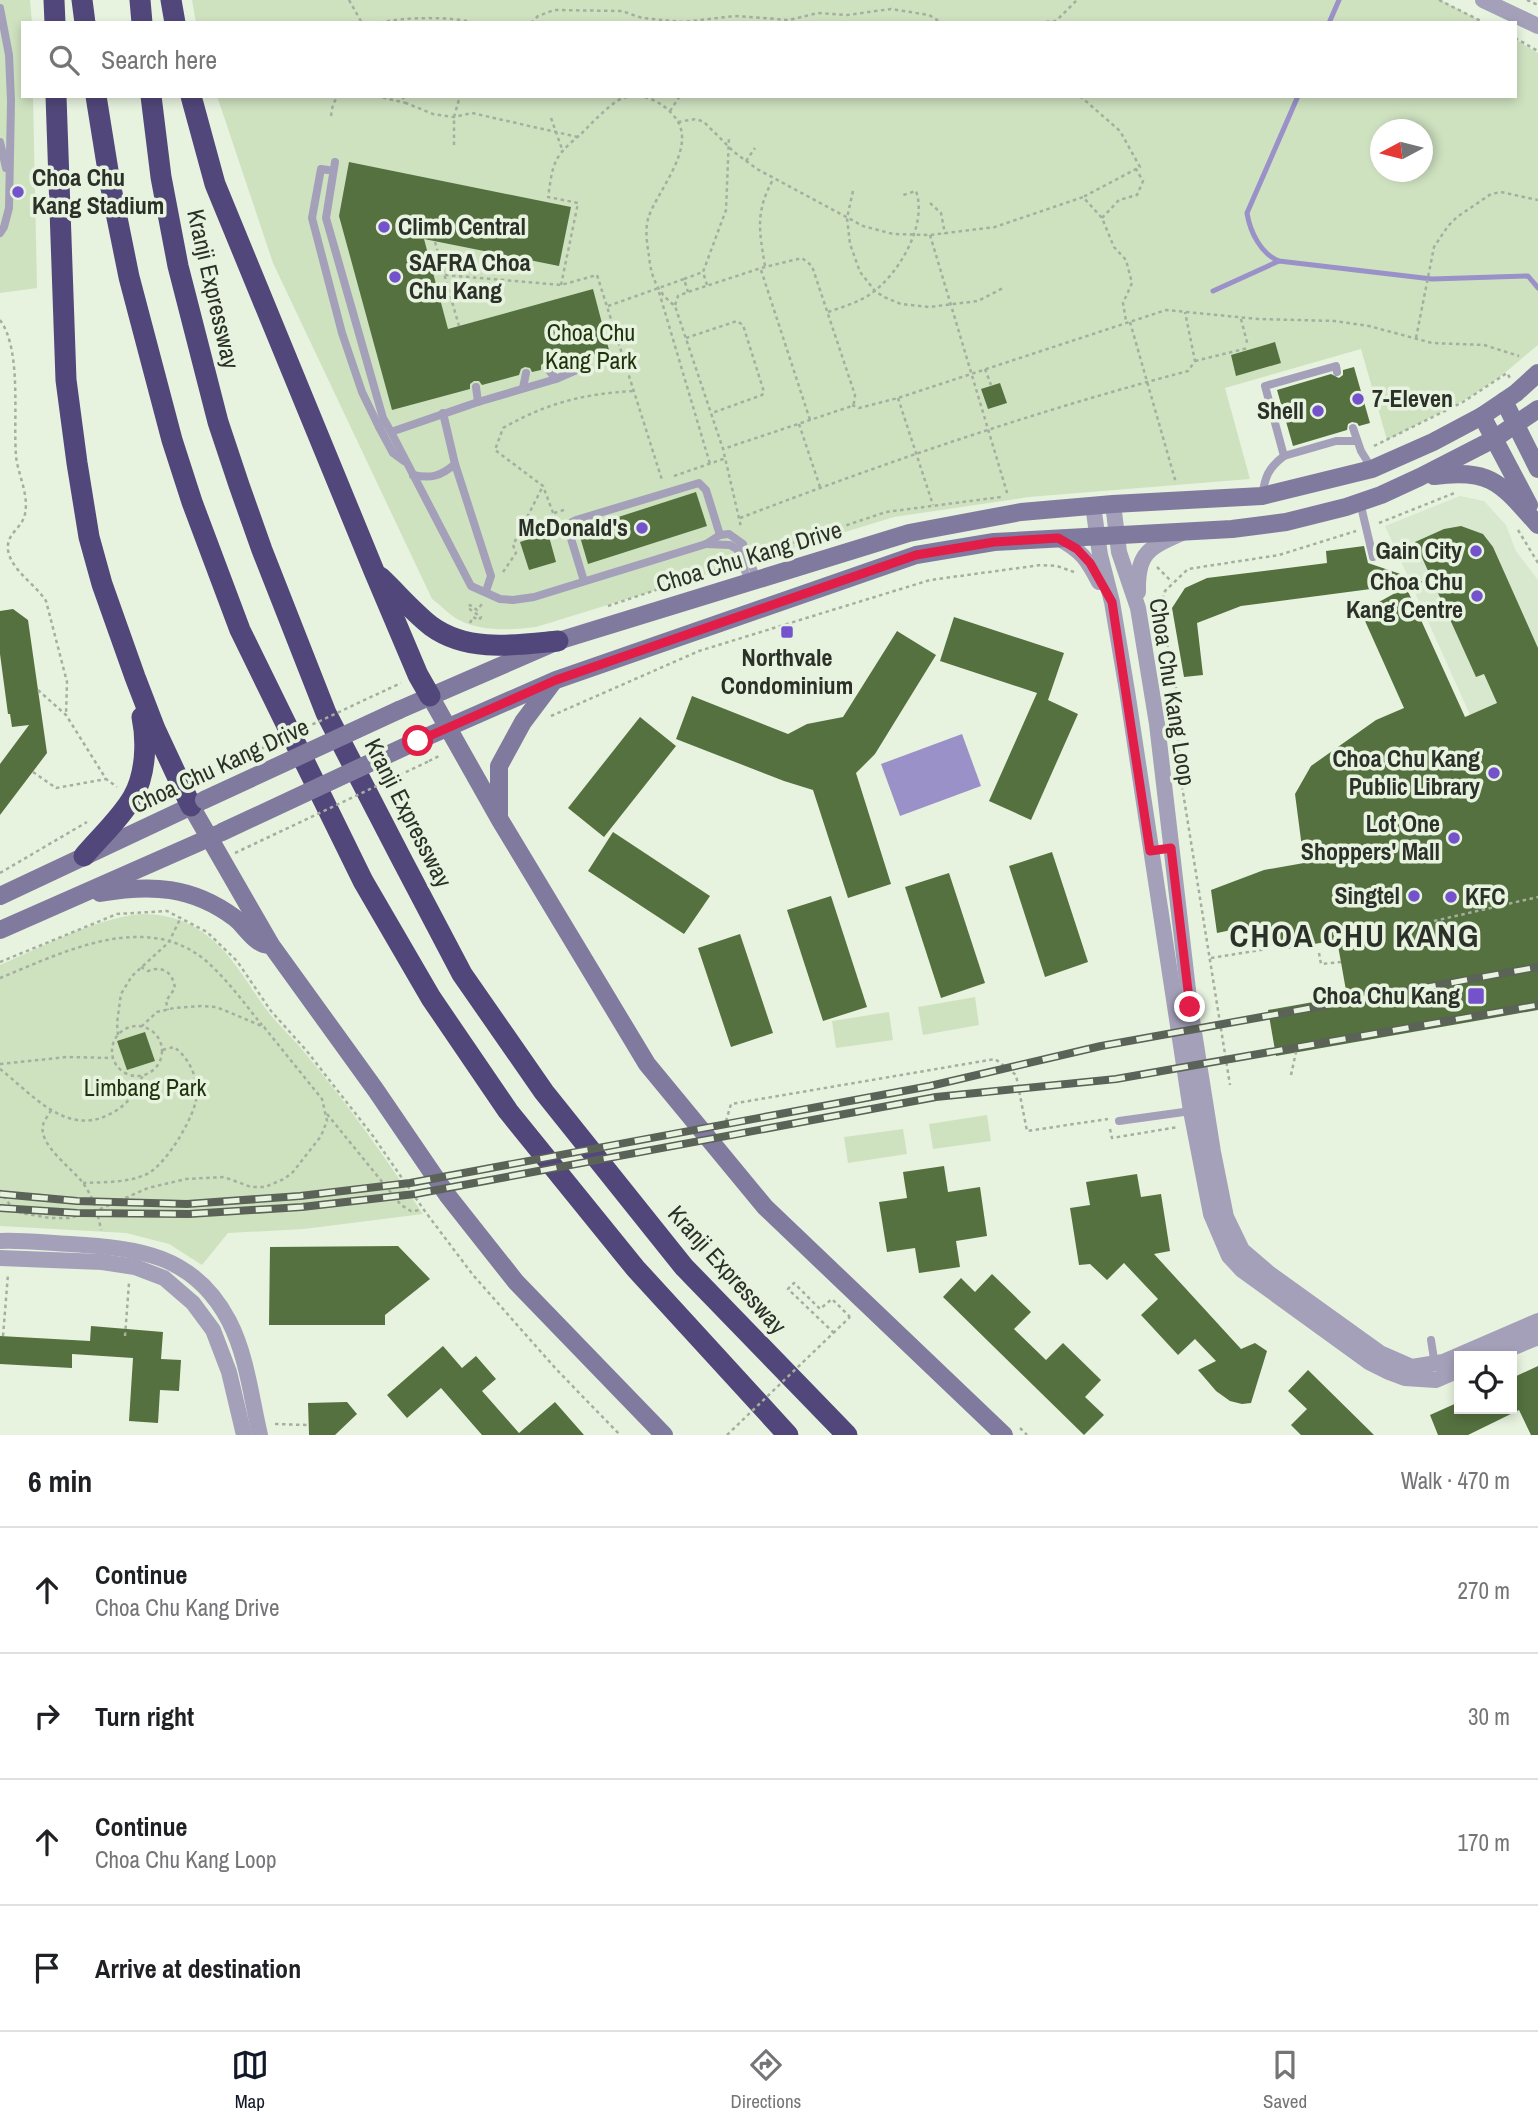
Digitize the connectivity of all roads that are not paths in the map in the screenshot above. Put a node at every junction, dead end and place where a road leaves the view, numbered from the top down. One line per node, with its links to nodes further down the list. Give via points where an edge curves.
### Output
1 (54, 0): 7 (highway)
2 (82, 0): 8 (highway)
3 (140, 0): 9 (highway)
4 (171, 0): 10 (highway)
5 (1483, 0): 11 (street)
6 (0, 8): 19 (lane, via 9,55)
7 (55, 21)
8 (85, 21)
9 (142, 21)
10 (175, 21)
11 (1538, 26)
12 (57, 98): 67 (highway, via 66,380 77,463 89,537)
13 (96, 98): 99 (highway, via 129,277 192,502 240,630 363,881 431,998 508,1111 636,1269)
14 (151, 98): 100 (highway, Kranji Expressway, via 178,266 222,435 326,713 462,974 544,1092 684,1267)
15 (192, 98): 60 (highway, via 215,184)
16 (0, 142): 19 (lane)
17 (335, 162): 34 (lane, via 326,218)
18 (328, 170): 34 (lane, via 321,169 312,218 342,333 362,392)
19 (9, 181): 20 (lane, via 9,208)
20 (0, 233)
21 (588, 365): 26 (lane)
22 (547, 368): 26 (lane)
23 (1338, 372): 40 (lane, via 1336,366 1265,386)
24 (526, 373): 28 (lane)
25 (1538, 373): 29 (main road, Choa Chu Kang Drive)
26 (556, 379): 28 (lane)
27 (476, 387): 30 (lane)
28 (523, 388): 30 (lane)
29 (1504, 401): 33 (main road, Choa Chu Kang Drive); 35 (main road)
30 (478, 402): 32 (lane)
31 (1538, 409): 35 (main road, Choa Chu Kang Drive)
32 (443, 413): 37 (lane); 42 (lane)
33 (1482, 416): 38 (main road); 43 (main road, Choa Chu Kang Drive)
34 (381, 423): 37 (lane); 41 (lane, via 393,453)
35 (1516, 425): 38 (main road, Choa Chu Kang Drive); 44 (main road)
36 (1353, 428): 39 (lane)
37 (391, 432): 41 (lane)
38 (1494, 439): 46 (main road, Choa Chu Kang Drive); 52 (main road)
39 (1357, 441): 40 (lane, via 1336,441); 43 (lane)
40 (1284, 456): 47 (lane, via 1271,465)
41 (406, 462): 45 (lane)
42 (455, 464): 45 (lane, via 430,478); 63 (lane, via 491,576)
43 (1372, 469): 47 (main road, Choa Chu Kang Drive)
44 (1538, 469)
45 (413, 475): 63 (lane, via 471,586)
46 (1420, 477): 48 (main road, Choa Chu Kang Drive); 52 (main road, via 1460,472 1484,476)
47 (1262, 496): 49 (main road, Choa Chu Kang Drive); 51 (main road, via 1268,515)
48 (1360, 502): 51 (main road, Choa Chu Kang Drive); 59 (lane)
49 (1113, 504): 50 (main road, Choa Chu Kang Drive); 55 (street, Choa Chu Kang Loop)
50 (1093, 505): 56 (street, Choa Chu Kang Loop); 62 (main road, Choa Chu Kang Drive, via 1021,512 909,533)
51 (1286, 522): 53 (main road, Choa Chu Kang Drive)
52 (1538, 523)
53 (1187, 530): 55 (main road, Choa Chu Kang Drive); 65 (street, via 1151,546 1145,555 1137,574)
54 (720, 535): 58 (lane); 61 (lane, via 706,490 699,483 576,520 569,532); 62 (lane, via 729,534 743,544)
55 (1117, 535): 56 (main road, Choa Chu Kang Drive); 65 (street, Choa Chu Kang Loop)
56 (1098, 536): 57 (main road, Choa Chu Kang Drive); 64 (street, Choa Chu Kang Loop)
57 (1058, 538): 64 (street, via 1090,563); 68 (main road, Choa Chu Kang Drive, via 994,542 916,555)
58 (706, 544): 61 (lane); 62 (lane, via 737,549)
59 (1373, 557)
60 (374, 571): 66 (highway, via 432,627 462,641 499,646); 69 (highway)
61 (584, 581): 63 (lane, via 513,600)
62 (754, 583): 66 (main road, Choa Chu Kang Drive)
63 (487, 592)
64 (1112, 602): 75 (street, Choa Chu Kang Loop)
65 (1138, 608): 74 (street, Choa Chu Kang Loop)
66 (558, 641): 69 (main road, Choa Chu Kang Drive)
67 (135, 677): 71 (highway, via 155,729); 76 (highway, via 145,734 140,776 134,796)
68 (556, 680): 70 (main road, Choa Chu Kang Drive); 72 (main road, via 523,722 499,766)
69 (430, 696): 70 (main road); 71 (main road, Choa Chu Kang Drive, bridge)
70 (447, 727): 72 (main road); 73 (main road, Choa Chu Kang Drive, bridge)
71 (197, 803): 73 (main road); 76 (main road, Choa Chu Kang Drive)
72 (499, 820): 101 (main road, via 647,1063 765,1207)
73 (215, 836): 78 (main road, Choa Chu Kang Drive); 80 (main road)
74 (1171, 848): 75 (street); 83 (street, Choa Chu Kang Loop, via 1190,1007)
75 (1150, 851): 81 (street, Choa Chu Kang Loop)
76 (84, 856): 77 (main road, Choa Chu Kang Drive)
77 (0, 896)
78 (71, 898): 79 (main road, Choa Chu Kang Drive); 80 (main road, via 133,887 182,892 219,908 262,944)
79 (0, 930)
80 (271, 945): 98 (main road, via 465,1218 516,1282)
81 (1185, 1112): 82 (lane); 84 (street, Choa Chu Kang Loop)
82 (1119, 1121)
83 (1219, 1175): 84 (street); 87 (street, Choa Chu Kang Loop, via 1226,1217 1242,1250)
84 (1211, 1214): 88 (street, Choa Chu Kang Loop, via 1229,1256)
85 (0, 1241): 96 (street, via 140,1251 175,1263 206,1288 229,1321)
86 (0, 1258): 97 (street, via 113,1264 164,1278 193,1303 213,1330)
87 (1270, 1274): 88 (street, via 1276,1286); 93 (street, Choa Chu Kang Loop, via 1380,1353 1412,1367)
88 (1273, 1294): 95 (street, Choa Chu Kang Loop, via 1389,1372 1436,1380)
89 (1538, 1321): 93 (street)
90 (1538, 1337): 92 (street)
91 (1431, 1340): 93 (lane, via 1434,1359)
92 (1505, 1351)
93 (1429, 1366): 94 (street, Choa Chu Kang Loop)
94 (1454, 1370)
95 (1454, 1373)
96 (266, 1429)
97 (244, 1435)
98 (664, 1435)
99 (788, 1435)
100 (847, 1435)
101 (1004, 1435)

